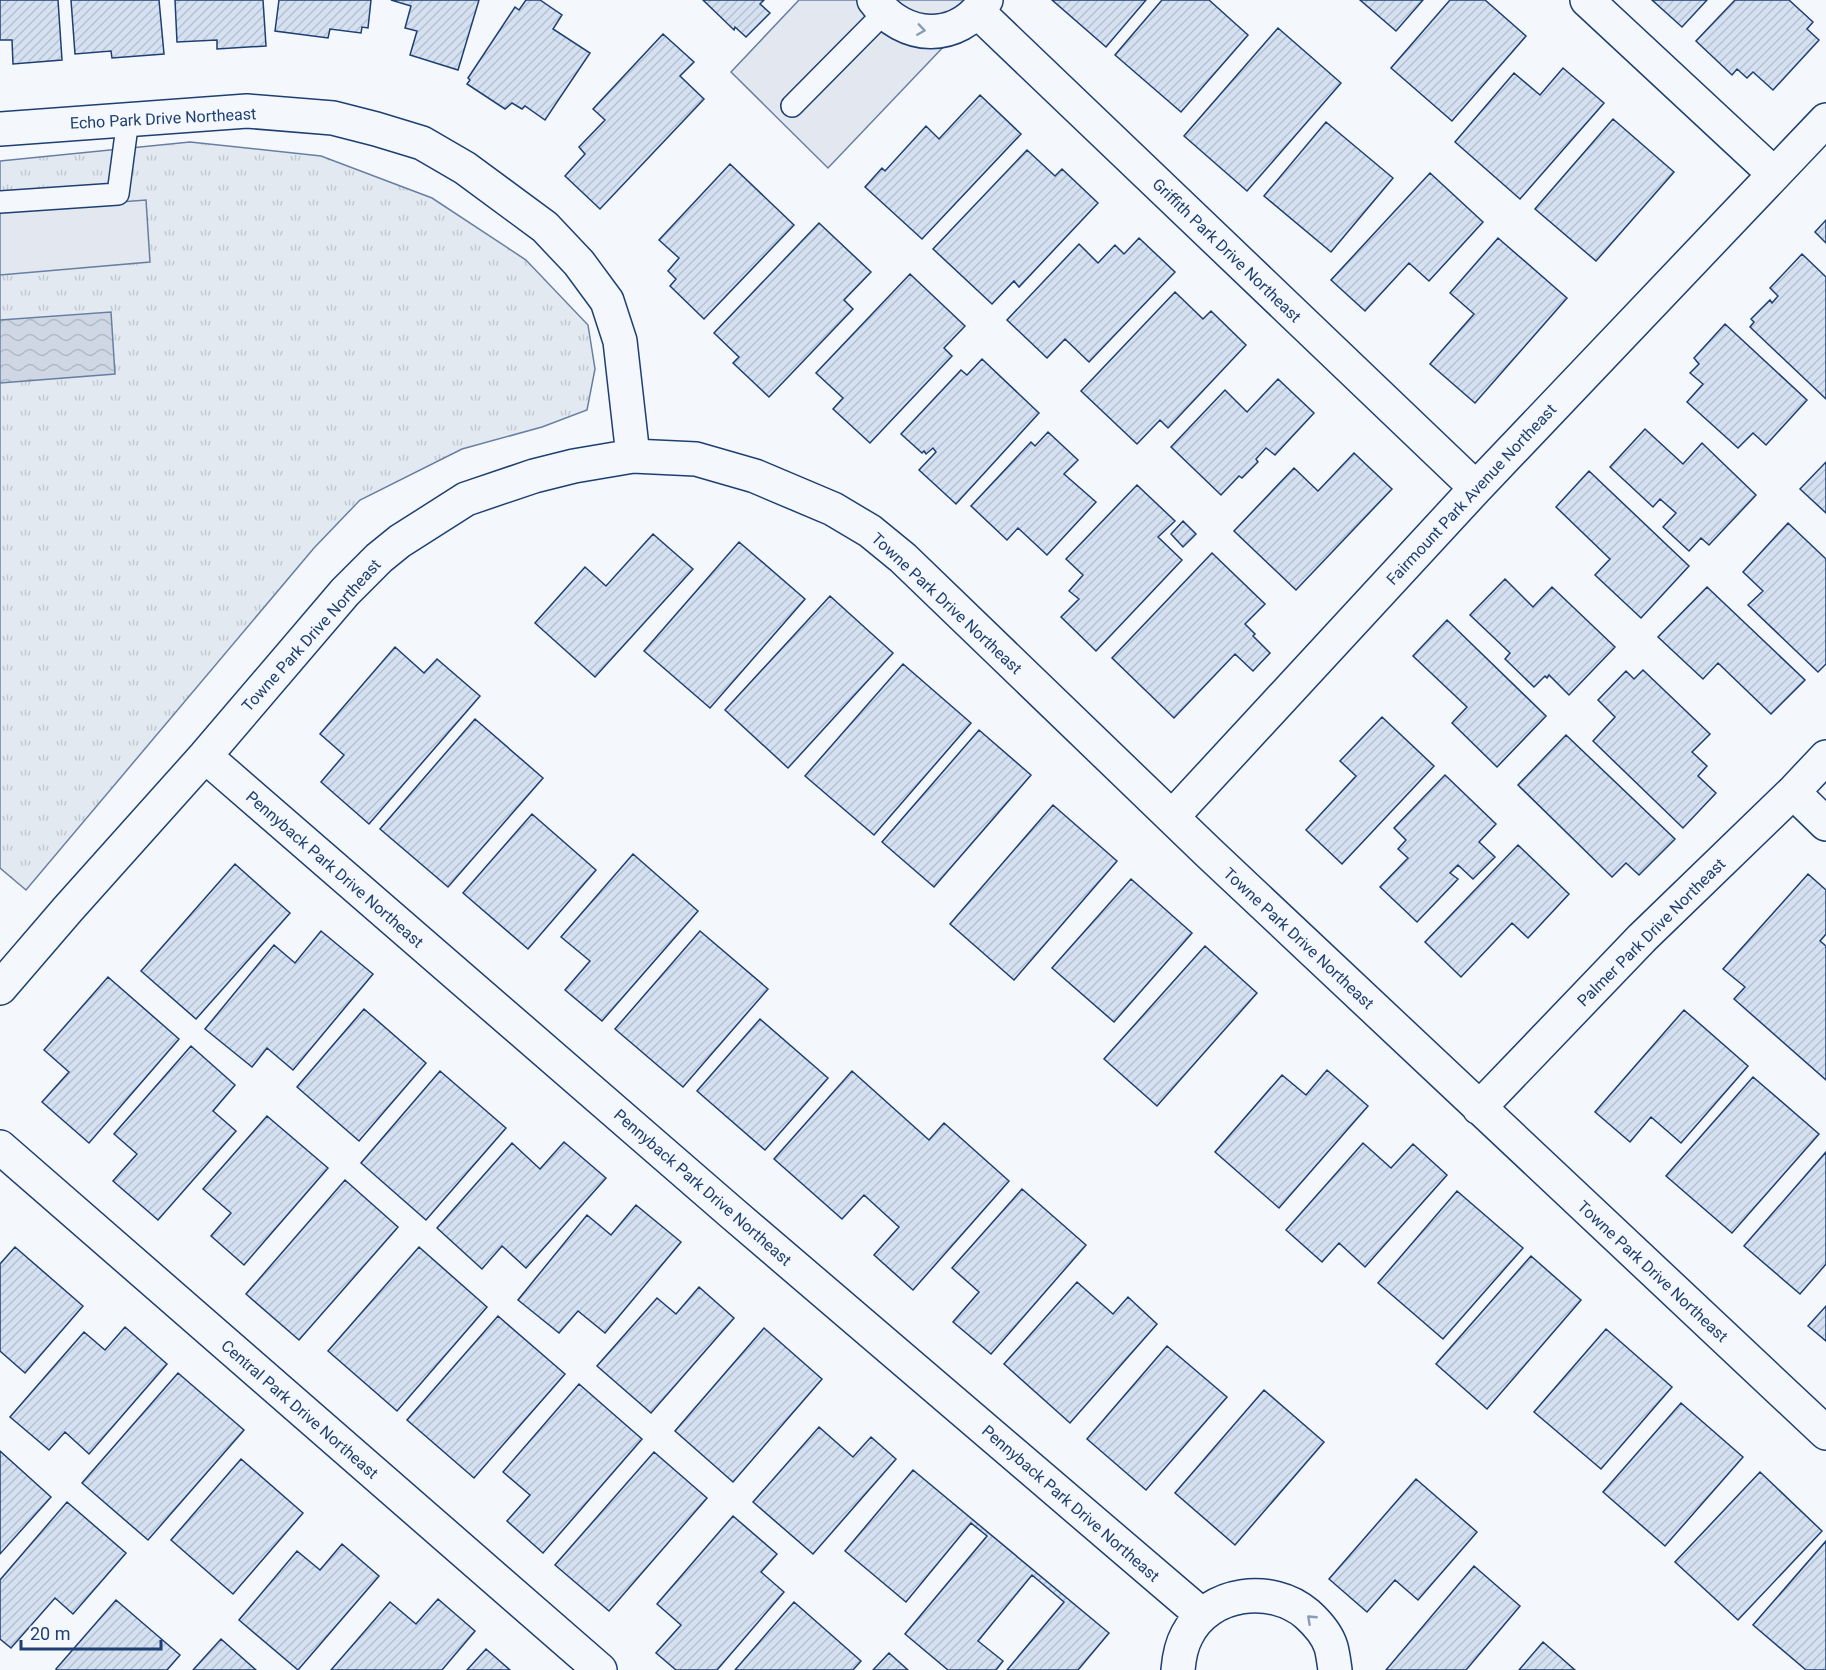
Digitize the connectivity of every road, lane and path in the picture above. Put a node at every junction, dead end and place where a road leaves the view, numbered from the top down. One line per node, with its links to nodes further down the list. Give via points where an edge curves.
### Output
1 (1587, 0): 8 (street)
2 (982, 6): 3 (street, Griffith Park Drive Northeast, one-way to 2, via 901,25 920,32 961,25); 11 (street, Griffith Park Drive Northeast)
3 (879, 7): 4 (lane)
4 (792, 106)
5 (128, 119): 7 (street, Echo Park Drive Northeast); 9 (lane, via 118,194); 10 (street, Echo Park Drive Northeast, via 247,111 333,118 422,143 465,168 545,227 579,263 607,302 620,341)
6 (1826, 120): 8 (street, Fairmount Park Avenue Northeast)
7 (0, 129)
8 (1773, 173): 11 (street, Fairmount Park Avenue Northeast)
9 (0, 202)
10 (633, 456): 12 (street, Towne Park Drive Northeast, via 534,476 466,500 400,541 345,592); 15 (street, Towne Park Drive Northeast, via 696,459 755,476 833,509 870,531 903,558)
11 (1476, 488): 15 (street, Fairmount Park Avenue Northeast)
12 (205, 756): 17 (street, Towne Park Drive Northeast); 21 (street, Pennyback Park Drive Northeast)
13 (1826, 757): 14 (street, Palmer Park Drive Northeast)
14 (1793, 792): 16 (street); 18 (street, Palmer Park Drive Northeast, via 1642,938)
15 (1172, 817): 18 (street, Towne Park Drive Northeast)
16 (1826, 824)
17 (0, 988)
18 (1479, 1108): 20 (street, Towne Park Drive Northeast)
19 (0, 1147): 22 (street, Central Park Drive Northeast)
20 (1826, 1433)
21 (1202, 1615): 23 (street, via 1188,1633); 24 (street, one-way to 21, via 1331,1647 1318,1624 1298,1607 1274,1597 1249,1595 1224,1601)
22 (600, 1670)
23 (1178, 1670)
24 (1335, 1670)

